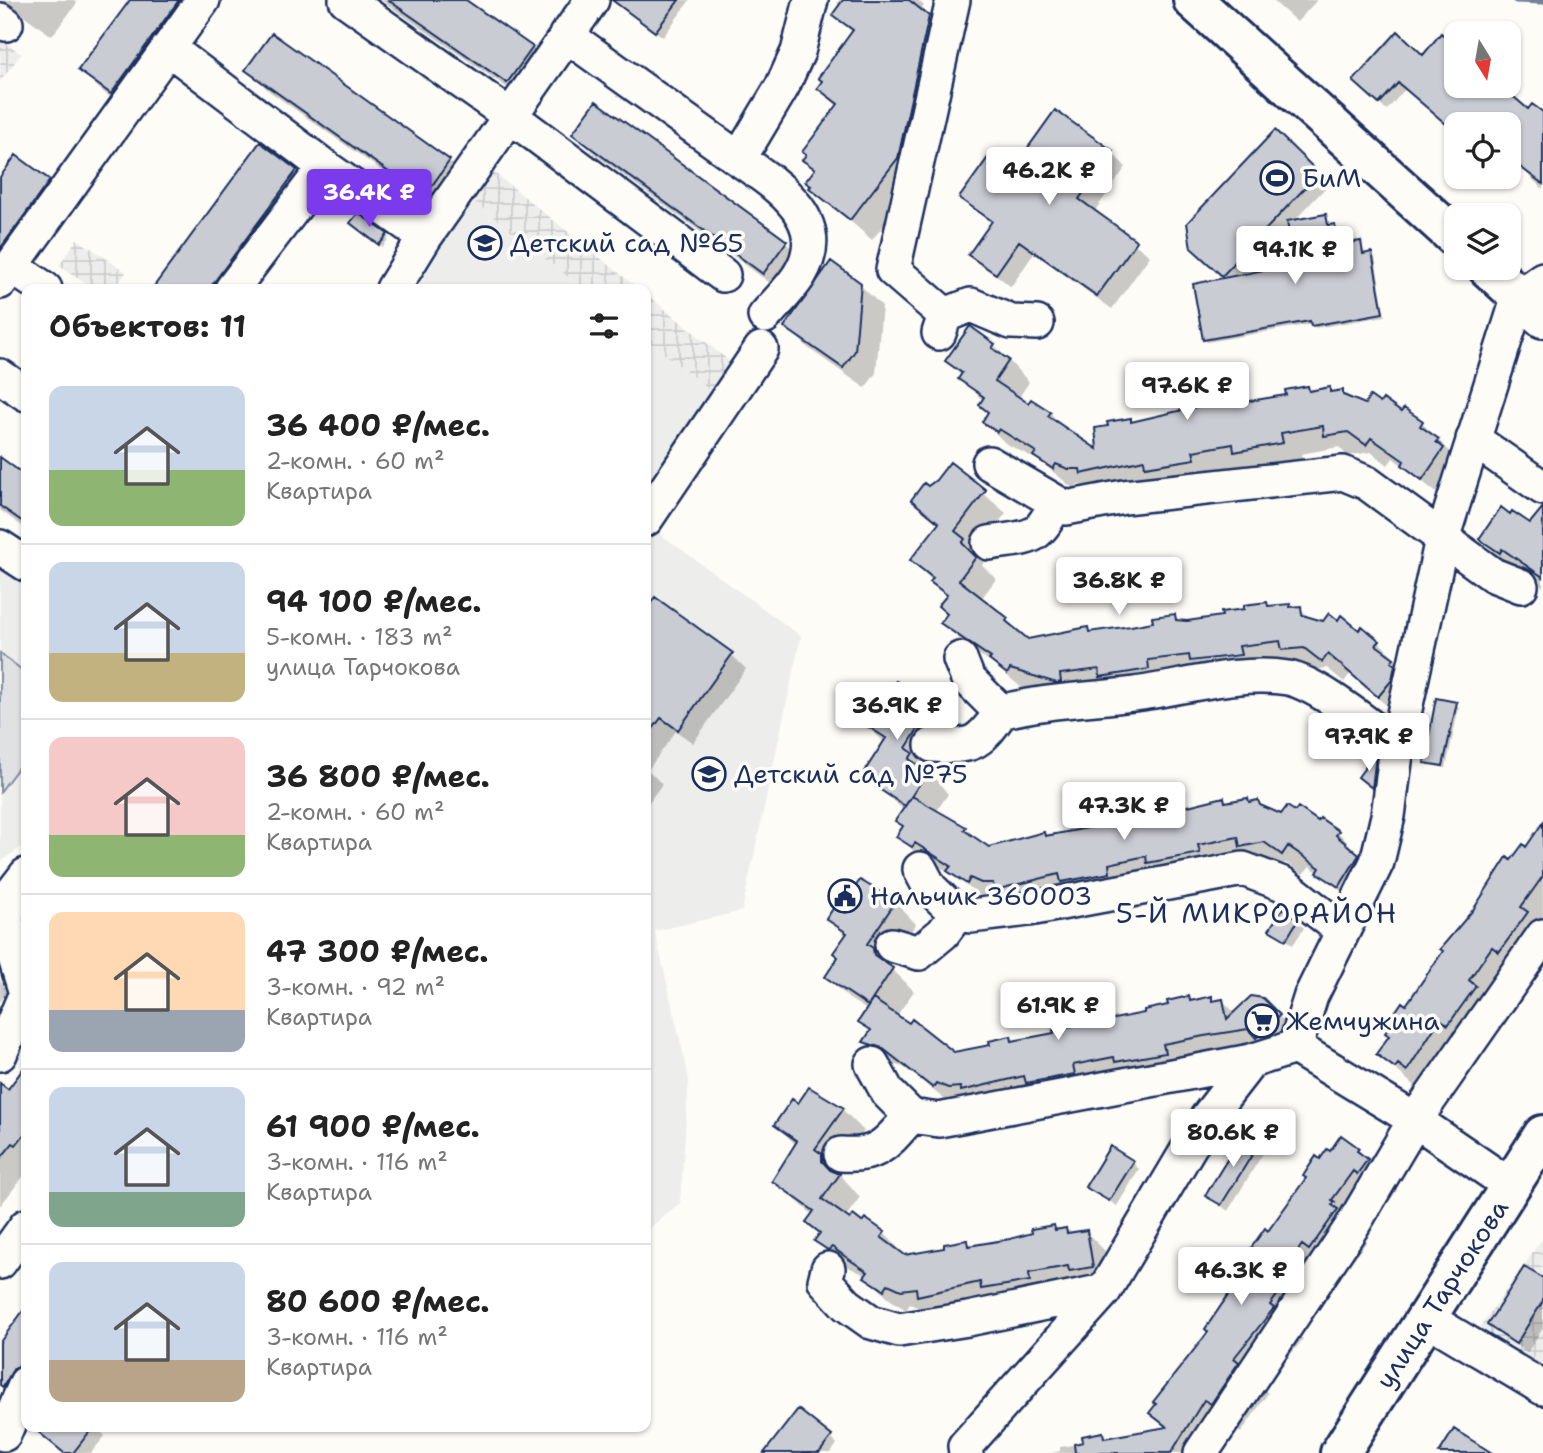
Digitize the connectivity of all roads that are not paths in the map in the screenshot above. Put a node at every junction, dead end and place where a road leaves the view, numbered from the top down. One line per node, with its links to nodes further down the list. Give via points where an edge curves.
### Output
1 (203, 0): 8 (lane)
2 (346, 0): 9 (lane)
3 (592, 0): 7 (lane)
4 (811, 0): 10 (lane, via 798,52)
5 (953, 0): 22 (lane, via 893,270 942,324 971,305 1011,322)
6 (1193, 0): 12 (main road)
7 (566, 35): 9 (lane); 10 (lane)
8 (168, 48): 11 (lane); 14 (lane)
9 (509, 115): 13 (lane); 15 (lane)
10 (739, 159): 21 (lane, via 780,188 799,209 811,240 801,274)
11 (325, 167): 13 (lane); 18 (lane)
12 (1444, 228)
13 (425, 236): 19 (lane)
14 (6, 275): 17 (lane)
15 (723, 275)
16 (1507, 280): 20 (main road)
17 (31, 284)
18 (236, 284)
19 (396, 284)
20 (1535, 298): 26 (lane)
21 (765, 316)
22 (1037, 323)
23 (761, 349): 30 (lane)
24 (0, 376): 25 (lane)
25 (21, 391)
26 (1473, 439): 28 (lane); 31 (lane)
27 (989, 463): 29 (lane)
28 (1543, 488)
29 (1056, 503): 31 (lane, via 1066,508 1124,497 1343,473 1367,483); 32 (lane, via 1044,528 1030,537)
30 (651, 512)
31 (1442, 539): 35 (lane, via 1493,575); 39 (lane)
32 (989, 543)
33 (0, 547): 34 (lane)
34 (21, 561)
35 (1521, 586)
36 (960, 659): 37 (lane, via 968,679)
37 (1001, 712): 38 (lane, via 985,736 967,747); 39 (lane, via 1032,704 1247,678 1290,678 1330,698)
38 (932, 745)
39 (1397, 746): 43 (lane, via 1377,862)
40 (920, 869): 42 (lane, via 930,888)
41 (21, 881): 45 (lane, via 9,898)
42 (957, 914): 43 (lane, via 1029,909 1243,869 1283,884); 46 (lane, via 919,953)
43 (1343, 931): 49 (lane, via 1311,996)
44 (1543, 936): 54 (lane)
45 (11, 937): 47 (lane)
46 (892, 945)
47 (21, 974)
48 (21, 1005): 50 (lane)
49 (1295, 1047): 51 (lane); 54 (lane)
50 (0, 1054)
51 (1251, 1061): 53 (lane, via 939,1120); 61 (lane, via 1206,1119)
52 (872, 1064): 53 (lane, via 888,1093)
53 (911, 1116): 56 (lane, via 887,1143 864,1156)
54 (1415, 1120): 57 (lane); 67 (lane, via 1351,1228)
55 (1543, 1135): 57 (main road, улица Тарчокова)
56 (841, 1154)
57 (1511, 1186): 62 (main road, улица Тарчокова)
58 (21, 1233): 59 (lane)
59 (0, 1262)
60 (828, 1269): 61 (lane, via 825,1281 847,1305 871,1322 899,1330)
61 (1104, 1291): 66 (lane, via 965,1446)
62 (1426, 1318): 63 (lane); 68 (main road, улица Тарчокова)
63 (1543, 1388)
64 (21, 1396): 65 (lane)
65 (4, 1439)
66 (966, 1453)
67 (1201, 1453)
68 (1340, 1453)

